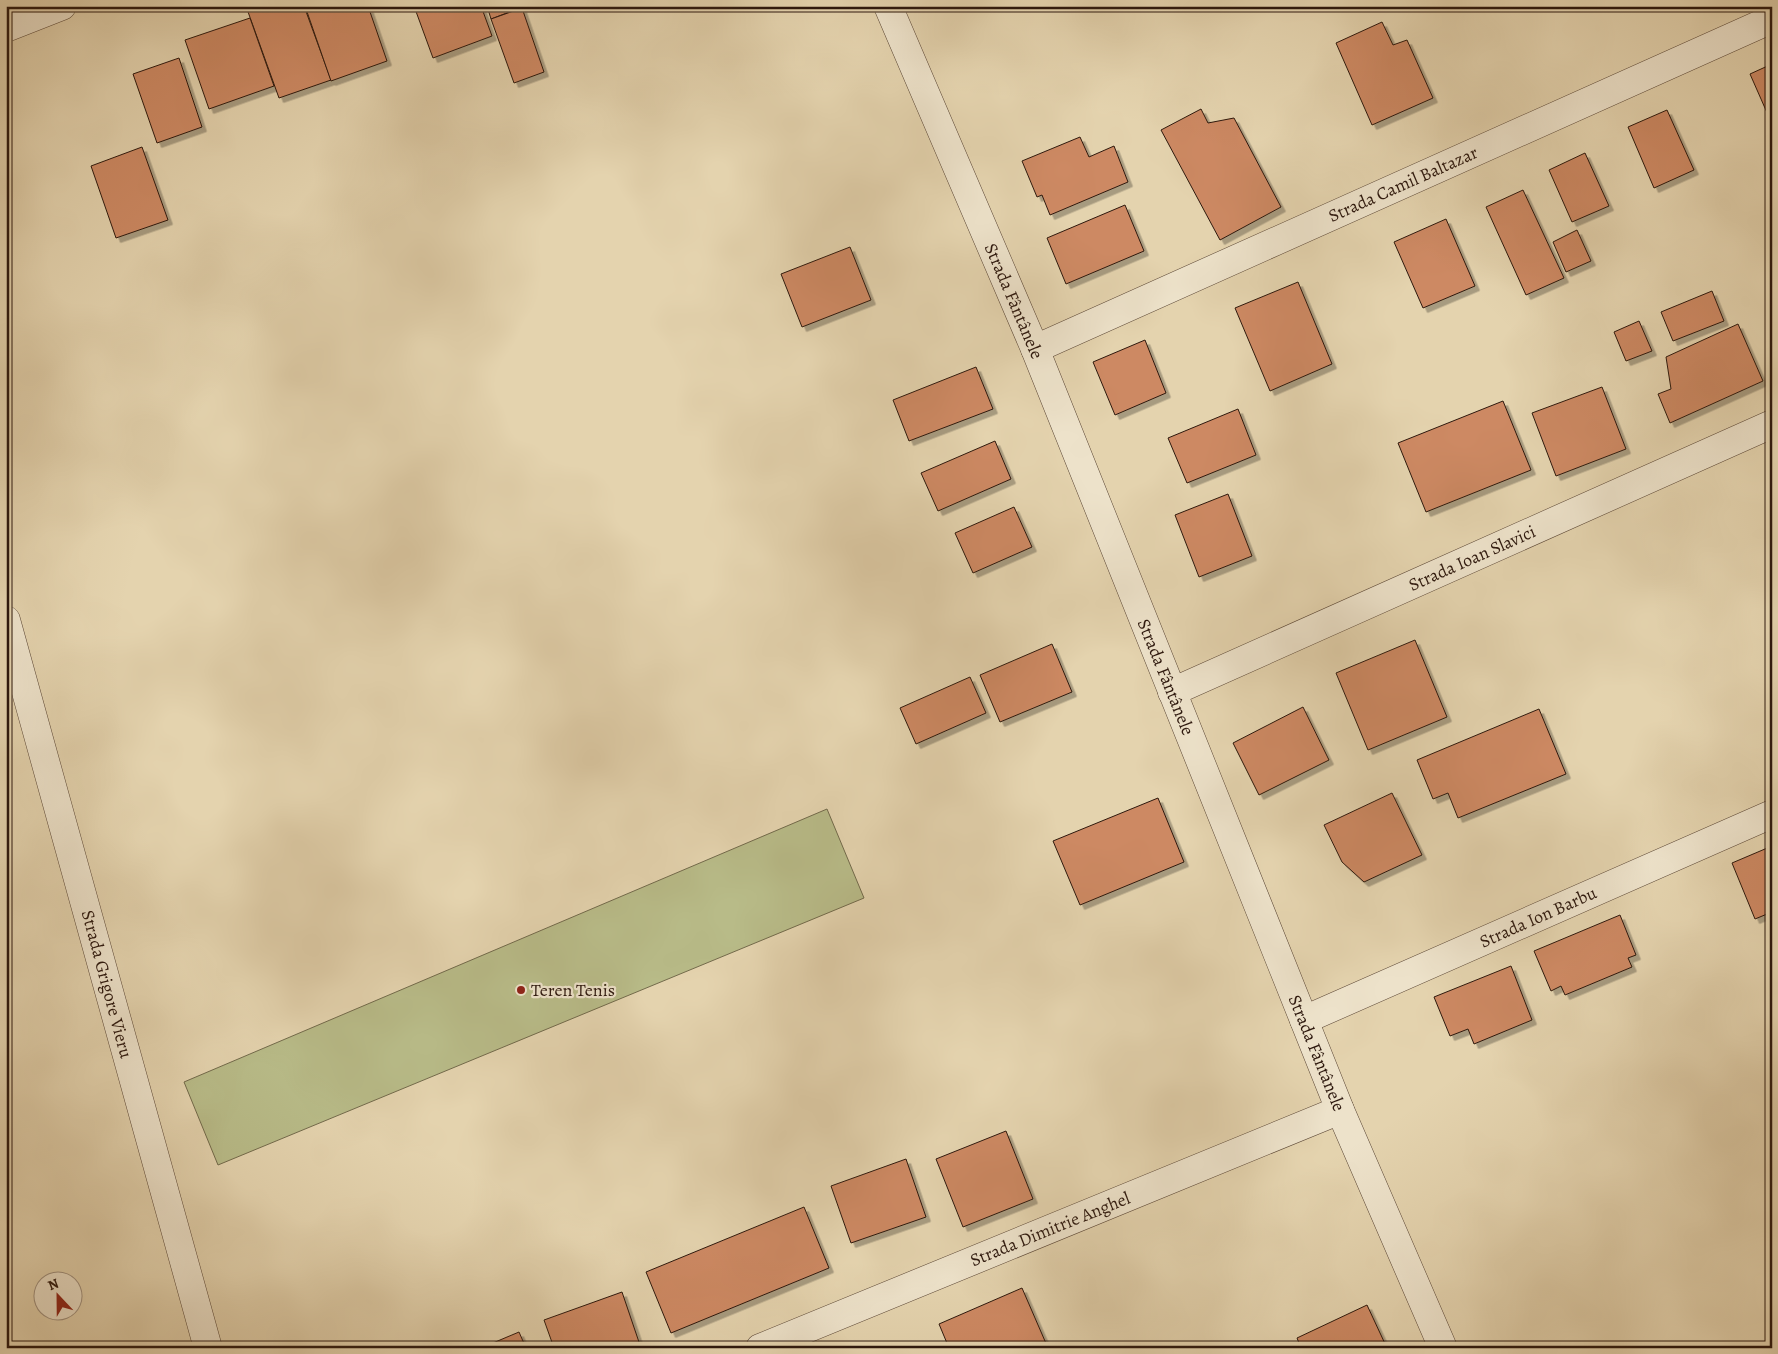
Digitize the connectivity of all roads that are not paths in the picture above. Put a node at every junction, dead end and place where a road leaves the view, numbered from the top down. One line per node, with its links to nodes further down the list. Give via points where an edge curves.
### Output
1 (62, 6): 4 (street)
2 (888, 6): 5 (street, Strada Fântânele)
3 (1772, 19): 5 (street, Strada Camil Baltazar)
4 (6, 28)
5 (1035, 349): 8 (street, Strada Fântânele)
6 (1772, 424): 8 (street, Strada Ioan Slavici)
7 (6, 620): 12 (street, Strada Grigore Vieru)
8 (1172, 692): 10 (street, Strada Fântânele)
9 (1772, 814): 10 (street, Strada Ion Barbu)
10 (1304, 1020): 11 (street, Strada Fântânele)
11 (1340, 1110): 13 (street, Strada Dimitrie Anghel); 14 (street, Strada Fântânele)
12 (208, 1348)
13 (760, 1348)
14 (1443, 1348)

